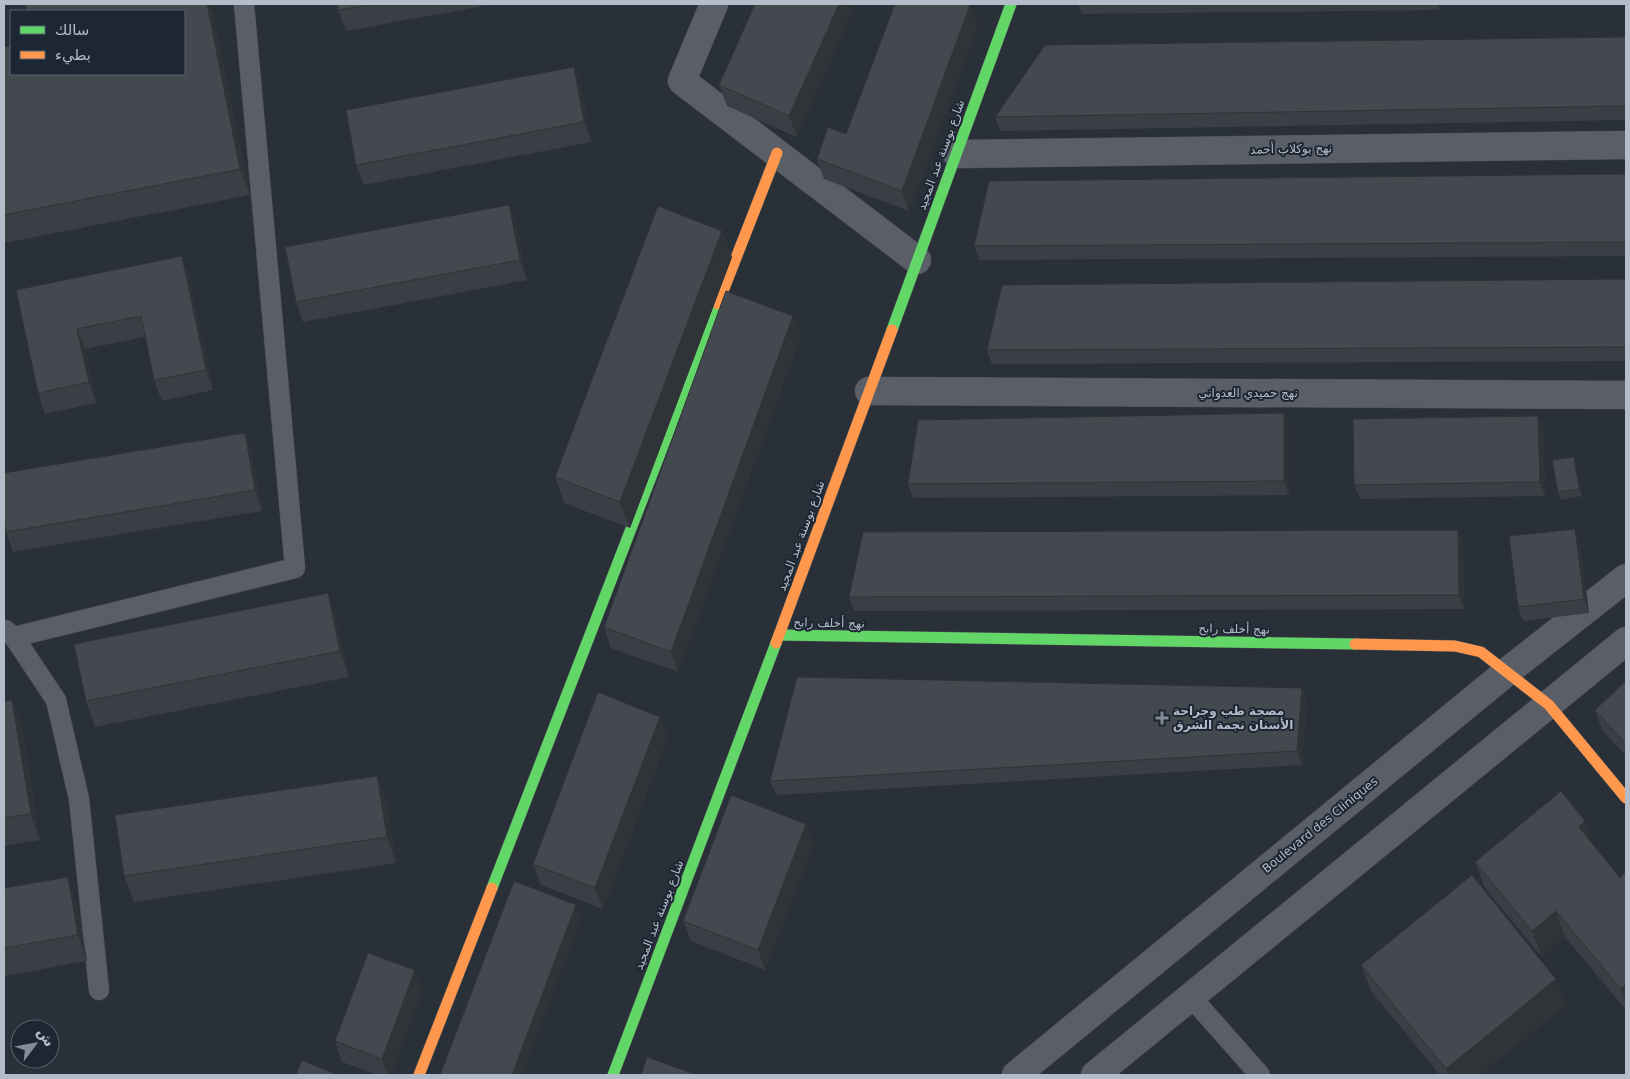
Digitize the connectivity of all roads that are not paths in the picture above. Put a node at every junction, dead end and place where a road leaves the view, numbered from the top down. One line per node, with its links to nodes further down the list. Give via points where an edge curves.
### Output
1 (244, 4): 11 (lane, via 295,568)
2 (714, 4): 5 (street, via 682,81)
3 (1012, 4): 6 (street, شارع بوسنة عبد المجيد)
4 (1626, 145): 6 (street, نهج بوكلاب أحمد)
5 (778, 153): 7 (street); 19 (street)
6 (957, 154): 7 (street, شارع بوسنة عبد المجيد)
7 (917, 260): 8 (street, شارع بوسنة عبد المجيد)
8 (869, 391): 9 (street, نهج حميدي العدواني); 12 (street, شارع بوسنة عبد المجيد)
9 (1626, 395)
10 (1626, 578): 14 (street, Boulevard des Cliniques)
11 (9, 633): 17 (lane, via 56,700 79,799)
12 (779, 636): 14 (street, نهج أخلف رابح, via 1455,646 1481,652); 20 (street, شارع بوسنة عبد المجيد)
13 (1626, 641): 15 (street)
14 (1508, 671): 15 (street, نهج أخلف رابح); 21 (street, Boulevard des Cliniques)
15 (1548, 705): 16 (street, نهج أخلف رابح); 18 (street)
16 (1626, 798)
17 (99, 990)
18 (1191, 996): 22 (street); 23 (lane)
19 (419, 1075)
20 (613, 1075)
21 (1016, 1075)
22 (1095, 1075)
23 (1260, 1075)

